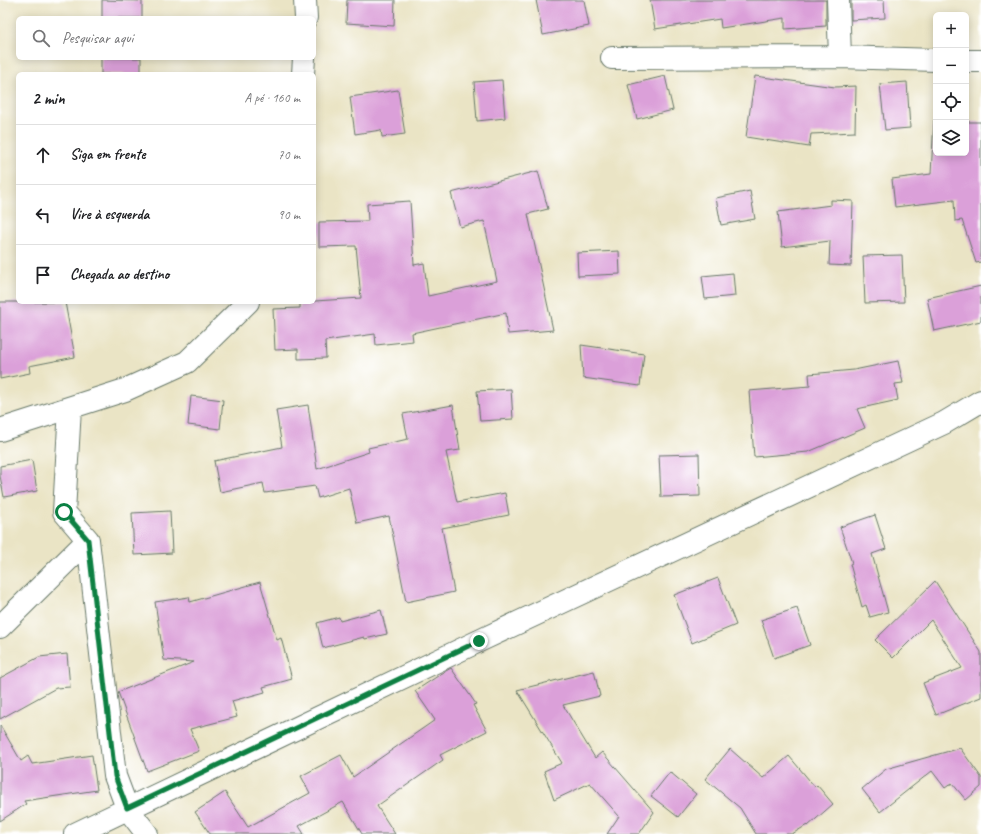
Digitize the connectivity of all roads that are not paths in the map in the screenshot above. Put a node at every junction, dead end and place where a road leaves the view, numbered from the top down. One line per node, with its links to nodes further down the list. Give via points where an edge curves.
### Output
1 (305, 0): 3 (street)
2 (838, 0): 4 (street)
3 (306, 16)
4 (840, 57): 5 (street); 7 (street)
5 (612, 58)
6 (304, 60): 10 (street)
7 (933, 60)
8 (969, 61): 9 (street)
9 (981, 61)
10 (303, 72)
11 (246, 304): 13 (street, via 187,362 125,390)
12 (981, 402): 17 (street, via 944,423)
13 (70, 408): 14 (street); 15 (street, via 64,512)
14 (0, 430)
15 (88, 540): 16 (street); 17 (street, via 115,776)
16 (0, 627)
17 (127, 808): 18 (street); 19 (street)
18 (75, 834)
19 (147, 834)

